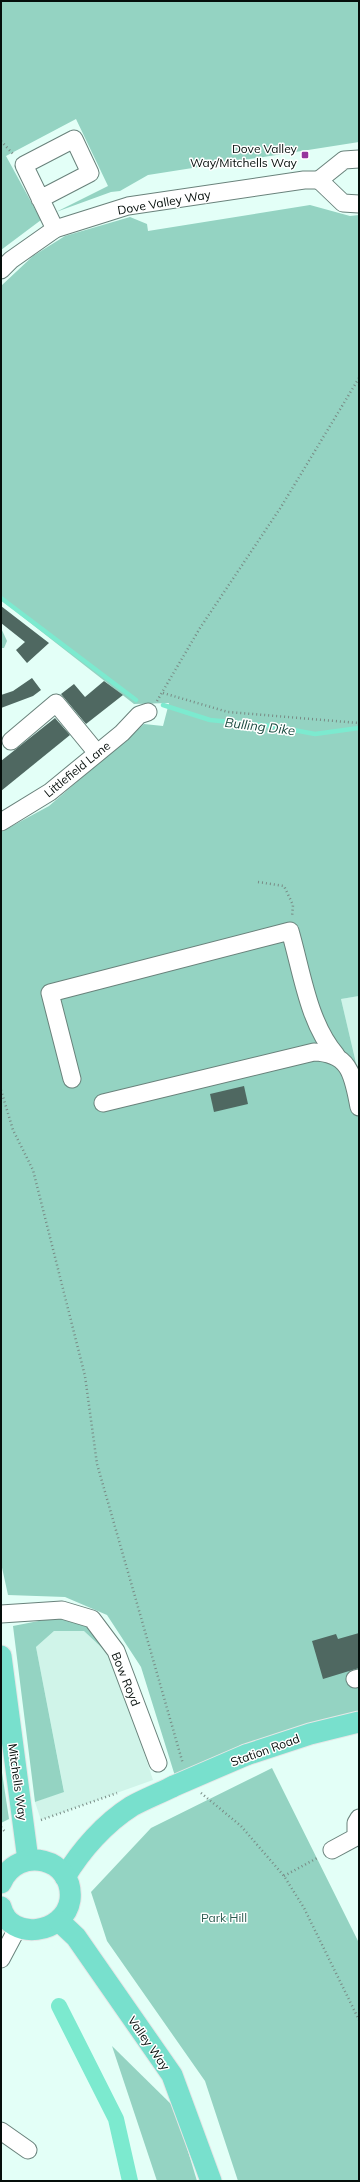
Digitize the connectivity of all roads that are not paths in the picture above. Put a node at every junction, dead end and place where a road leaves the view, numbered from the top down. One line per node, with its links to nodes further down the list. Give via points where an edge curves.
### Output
1 (359, 159): 2 (street, via 344,160)
2 (319, 180): 4 (street, via 343,203); 5 (street, Dove Valley Way, via 304,180 128,206)
3 (40, 199): 5 (street)
4 (359, 204)
5 (55, 228): 6 (street, Dove Valley Way)
6 (1, 270)
7 (148, 712): 9 (street, Littlefield Lane, via 139,715)
8 (10, 741): 9 (street, via 56,703)
9 (97, 753): 10 (street, Littlefield Lane, via 50,792)
10 (1, 822)
11 (336, 1055): 12 (street, via 323,1039 312,1012 290,931 50,993); 13 (street, via 314,1052 282,1058); 14 (street, via 342,1059 351,1076)
12 (72, 1079)
13 (103, 1103)
14 (359, 1107)
15 (1, 1614): 18 (street, Bow Royd, via 62,1610 92,1619 116,1651)
16 (1, 1656): 21 (main road, Mitchells Way, via 15,1830)
17 (359, 1722): 22 (main road, Station Road, bridge, via 310,1734 179,1779 110,1822 73,1863)
18 (158, 1763)
19 (359, 1818): 20 (street, via 356,1823 356,1837)
20 (332, 1850)
21 (28, 1860): 22 (main road, via 49,1862); 23 (main road, via 10,1869)
22 (65, 1876): 25 (main road, via 70,1900)
23 (1, 1883)
24 (1, 1907): 26 (main road, via 9,1920)
25 (59, 1921): 26 (main road, via 40,1930); 30 (main road, Valley Way, via 76,1937 172,2075)
26 (18, 1927): 27 (street)
27 (1, 1959)
28 (1, 2131): 29 (street)
29 (28, 2150)
30 (211, 2181)

